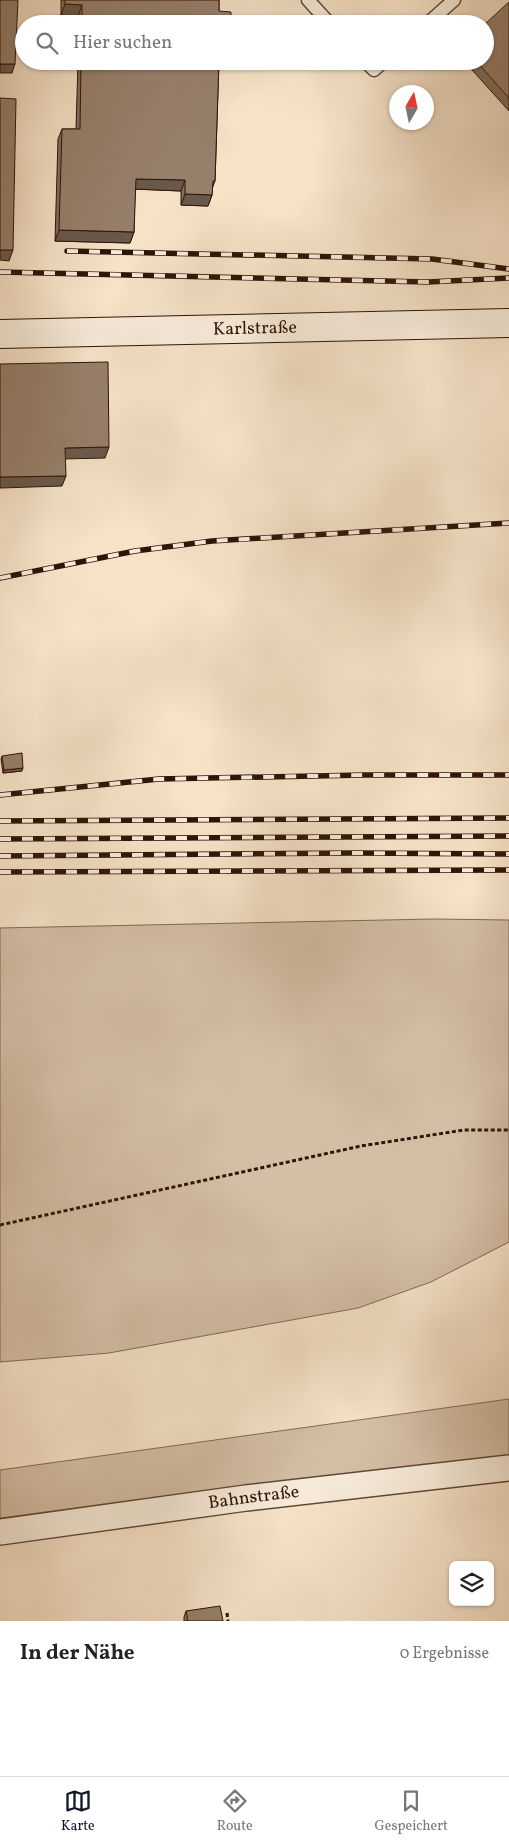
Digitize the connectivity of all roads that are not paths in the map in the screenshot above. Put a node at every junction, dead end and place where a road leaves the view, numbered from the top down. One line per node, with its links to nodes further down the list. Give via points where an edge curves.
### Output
1 (308, 0): 3 (lane)
2 (454, 0): 4 (lane)
3 (322, 15)
4 (437, 15)
5 (509, 323): 6 (street, Karlstraße)
6 (0, 334)
7 (509, 1468): 8 (street, Bahnstraße, via 246,1498)
8 (0, 1532)

